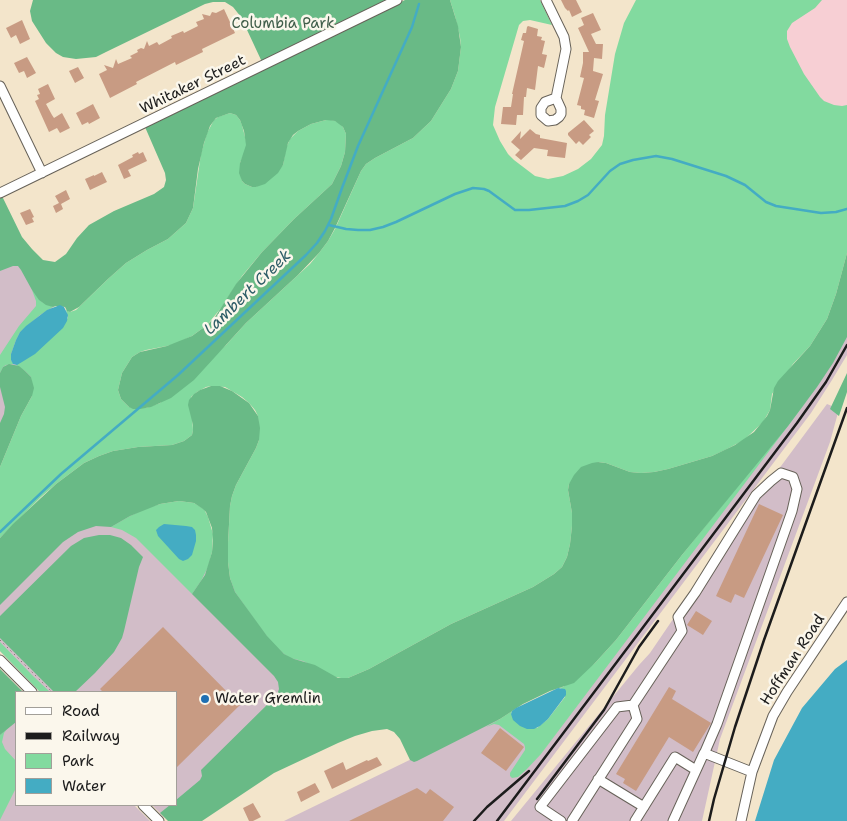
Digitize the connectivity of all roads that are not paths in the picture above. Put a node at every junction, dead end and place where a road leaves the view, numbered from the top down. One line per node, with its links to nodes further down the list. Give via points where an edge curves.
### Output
1 (397, 0): 5 (street, Whitaker Street)
2 (546, 0): 4 (street, via 566,46)
3 (0, 86): 5 (street)
4 (556, 98)
5 (42, 173): 6 (street, Whitaker Street)
6 (0, 193)
7 (847, 602): 13 (street, Hoffman Road, via 773,716)
8 (0, 660): 9 (street)
9 (31, 691)
10 (633, 705): 11 (street, via 682,631 678,617 756,495 781,473 793,477 796,489 792,511); 14 (street, via 637,719); 18 (street, via 617,707 540,806)
11 (704, 754): 12 (street); 13 (street)
12 (696, 770): 16 (street, via 675,757); 21 (street)
13 (752, 772): 22 (street, Hoffman Road)
14 (598, 779): 16 (street); 19 (street)
15 (144, 806): 17 (street)
16 (644, 807): 20 (street)
17 (159, 821)
18 (561, 821)
19 (572, 821)
20 (635, 821)
21 (673, 821)
22 (741, 821)

